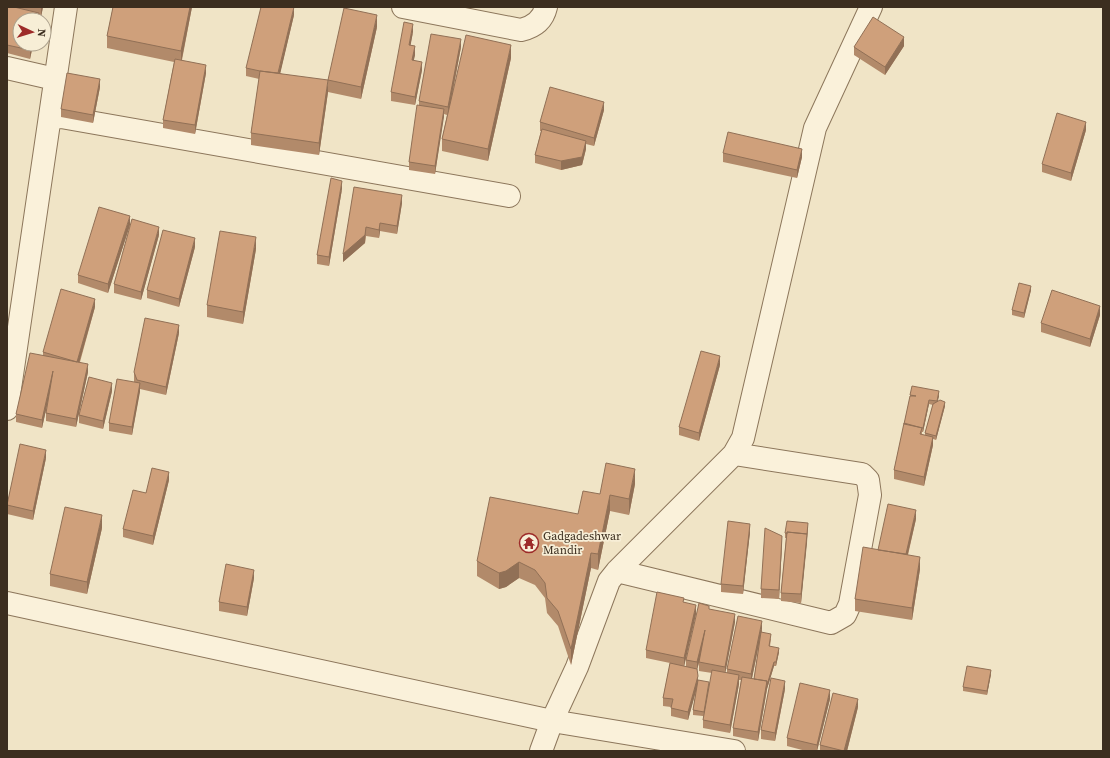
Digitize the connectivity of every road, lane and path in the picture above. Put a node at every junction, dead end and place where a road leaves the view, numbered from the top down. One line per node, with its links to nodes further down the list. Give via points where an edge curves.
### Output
1 (66, 7): 6 (street)
2 (402, 7): 3 (street, via 521,30 537,23 545,13)
3 (546, 7)
4 (871, 7): 10 (street, via 815,128 743,438)
5 (7, 68): 6 (street)
6 (55, 79): 7 (street)
7 (50, 119): 8 (street, via 61,117); 9 (street)
8 (509, 196)
9 (7, 409)
10 (734, 454): 11 (street); 11 (street, via 862,474 868,480 870,494 850,604 845,615 831,623)
11 (617, 571): 13 (street, via 603,596 577,668)
12 (7, 603): 13 (street)
13 (552, 721): 14 (street); 15 (street)
14 (541, 751)
15 (734, 751)

